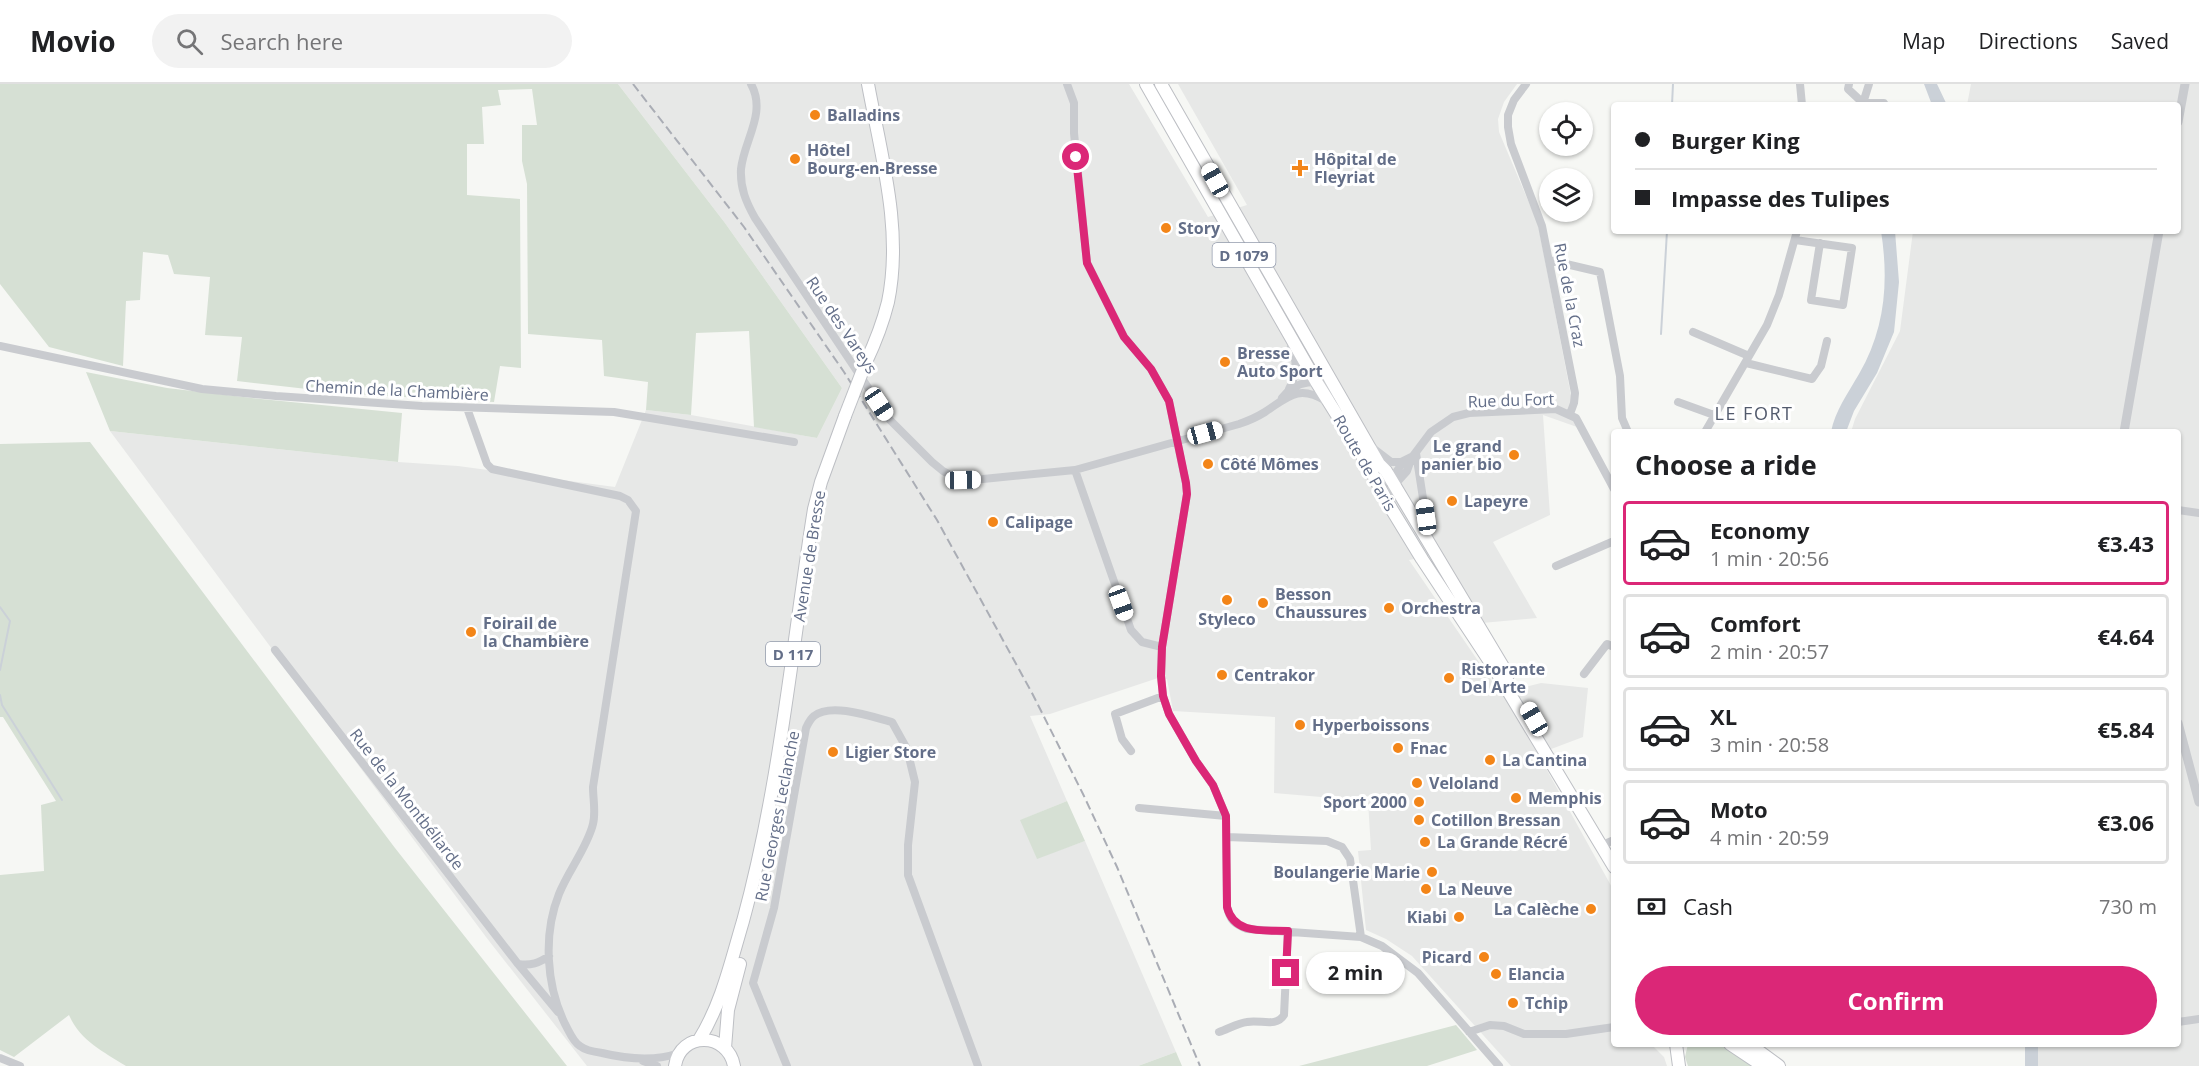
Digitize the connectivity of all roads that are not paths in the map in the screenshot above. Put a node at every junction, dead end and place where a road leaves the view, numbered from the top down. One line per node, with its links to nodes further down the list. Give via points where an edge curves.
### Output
1 (751, 84): 45 (street, Rue des Vareys, via 758,108 741,170 744,199 889,419 932,462 963,480)
2 (868, 84): 67 (main road, Avenue de Bresse / D 117, bridge, via 891,210 893,252 888,302 814,509 772,793)
3 (1067, 84): 40 (street, via 1074,102 1087,263 1124,337 1161,384)
4 (1146, 84): 20 (main road, Route de Paris / D 1079)
5 (1161, 84): 25 (main road, Route de Paris / D 1079)
6 (1526, 84): 19 (street, Rue de la Craz, via 1508,115 1510,144 1542,226)
7 (1800, 84): 11 (street)
8 (1849, 84): 12 (street, via 1848,89)
9 (1869, 84): 13 (street)
10 (2185, 84): 14 (street)
11 (1802, 102)
12 (1862, 102)
13 (1863, 102)
14 (2181, 106)
15 (1796, 234): 17 (street)
16 (2158, 234): 38 (street)
17 (1795, 240): 18 (street); 24 (street, via 1767,325)
18 (1820, 243): 18 (street, via 1852,248 1843,305 1811,300)
19 (1549, 260): 34 (street, Rue de la Craz, via 1575,393); 36 (street, via 1600,272)
20 (1278, 315): 26 (main road, Route de Paris / D 1079); 27 (street, Rue des Vareys, via 1297,364)
21 (1693, 332): 24 (street)
22 (1827, 341): 24 (street, via 1821,366 1812,379)
23 (0, 346): 33 (street, Chemin de la Chambière, via 202,388)
24 (1747, 359): 35 (street)
25 (1323, 365): 26 (street); 31 (main road, Route de Paris / D 1079)
26 (1317, 383): 27 (street); 28 (street, Rue des Vareys); 31 (street, via 1328,387); 32 (main road, Route de Paris / D 1079)
27 (1289, 389): 29 (street, Rue des Vareys)
28 (1301, 393): 29 (street, Rue des Vareys); 32 (street)
29 (1279, 402): 40 (street, Rue des Vareys, via 1254,418)
30 (1678, 402): 35 (street)
31 (1345, 403): 41 (main road, Route de Paris / D 1079)
32 (1331, 404): 43 (main road, Route de Paris / D 1079)
33 (466, 408): 39 (street, Chemin de la Chambière, via 614,412); 70 (street, via 492,469 620,496 636,512 593,787 594,822 560,892)
34 (1570, 414): 42 (street, Rue du Fort, via 1557,410 1469,413 1442,423); 47 (street, Rue du Fort, via 1576,418)
35 (1714, 415): 37 (street)
36 (1627, 429)
37 (1707, 429)
38 (2125, 429)
39 (794, 442)
40 (1178, 442): 45 (street, Rue des Vareys); 55 (street, via 1187,494)
41 (1367, 442): 44 (street, via 1386,459); 46 (main road, Route de Paris / D 1079)
42 (1414, 454): 44 (street, Rue du Fort); 46 (street, Rue du Fort, via 1402,477); 52 (street)
43 (1365, 460): 46 (street, via 1381,478); 48 (main road, Route de Paris / D 1079)
44 (1404, 461): 46 (street)
45 (1075, 470): 55 (street, via 1131,630 1142,642)
46 (1392, 482): 48 (street); 52 (main road, Route de Paris / D 1079)
47 (1611, 483)
48 (1389, 505): 66 (main road, Route de Paris / D 1079, via 1508,690)
49 (2181, 510): 50 (street)
50 (2199, 513)
51 (1611, 542): 53 (street)
52 (1430, 545): 65 (main road, Route de Paris / D 1079)
53 (1556, 566)
54 (1611, 646): 57 (street, via 1607,644)
55 (1162, 647): 58 (street)
56 (275, 650): 71 (street, Rue de la Montbéliarde)
57 (1584, 674)
58 (1163, 696): 60 (street, via 1115,714 1122,739); 63 (street, via 1169,714 1213,785)
59 (2181, 734): 61 (street)
60 (1131, 751)
61 (2199, 802)
62 (1139, 808): 63 (street)
63 (1226, 816): 64 (street)
64 (1227, 837): 68 (street, via 1230,918 1247,929); 69 (street, via 1327,841 1342,847 1350,859)
65 (1611, 843)
66 (1611, 862)
67 (750, 895): 78 (main road, Avenue de Bresse / D 117, via 728,975); 82 (main road, Avenue de Bresse / D 117, via 728,1010)
68 (1288, 931): 69 (street); 76 (street, via 1282,1020 1248,1021)
69 (1362, 937): 77 (street, via 1382,946 1418,973)
70 (549, 956): 71 (street, via 539,962); 72 (street, via 551,983)
71 (518, 964): 72 (street, Rue de la Montbéliarde)
72 (561, 1016): 85 (street, via 581,1047)
73 (2199, 1020): 74 (street)
74 (2181, 1022)
75 (1611, 1027): 77 (street, via 1566,1034 1524,1034 1490,1025)
76 (1219, 1032)
77 (1469, 1032): 92 (street)
78 (699, 1040): 82 (main road, via 718,1042); 83 (main road)
79 (1676, 1047): 93 (main road)
80 (1734, 1047): 94 (main road)
81 (1753, 1047): 95 (main road)
82 (725, 1048): 86 (main road)
83 (679, 1053): 85 (street); 89 (main road)
84 (0, 1058): 87 (street)
85 (633, 1058): 88 (street)
86 (736, 1065)
87 (20, 1066)
88 (657, 1066)
89 (675, 1066)
90 (787, 1066): 91 (street, Rue Georges Leclanche, via 753,983 774,908 806,728 812,717 838,710 892,722 907,749 915,782 908,875)
91 (978, 1066)
92 (1498, 1066)
93 (1679, 1066)
94 (1763, 1066)
95 (1779, 1066)

